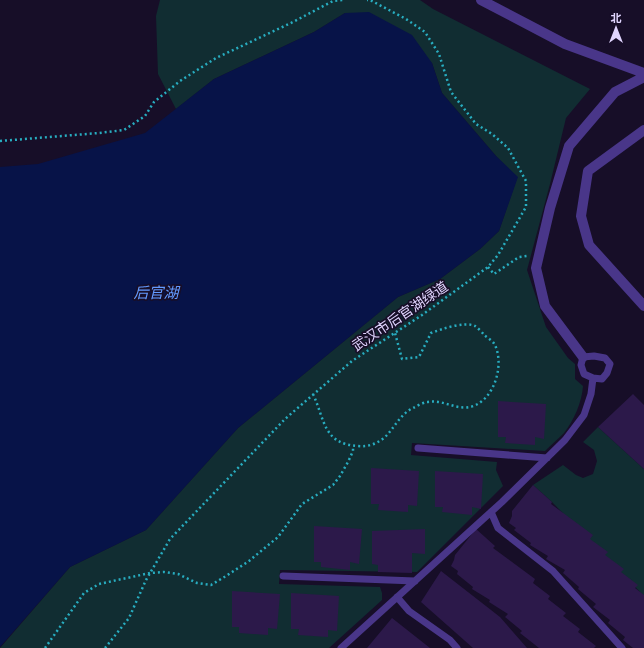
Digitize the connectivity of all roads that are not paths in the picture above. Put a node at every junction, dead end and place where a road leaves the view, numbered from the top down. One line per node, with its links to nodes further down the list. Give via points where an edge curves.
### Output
1 (481, 0): 2 (street, via 565,44)
2 (644, 73)
3 (644, 78): 6 (street, via 615,92 569,146 550,208 536,268 545,306)
4 (644, 130): 5 (street, via 588,171 581,216 589,245)
5 (644, 306)
6 (583, 357): 7 (lane, via 581,365 584,374); 7 (lane, via 605,358 610,364 602,379)
7 (593, 378): 9 (lane, via 584,415)
8 (418, 448): 9 (lane)
9 (547, 458): 10 (lane)
10 (491, 512): 12 (lane); 16 (lane, via 498,528 553,571)
11 (283, 576): 12 (lane)
12 (416, 581): 13 (lane)
13 (397, 597): 14 (lane); 15 (lane, via 409,611 450,640)
14 (341, 648)
15 (457, 648)
16 (622, 648)

